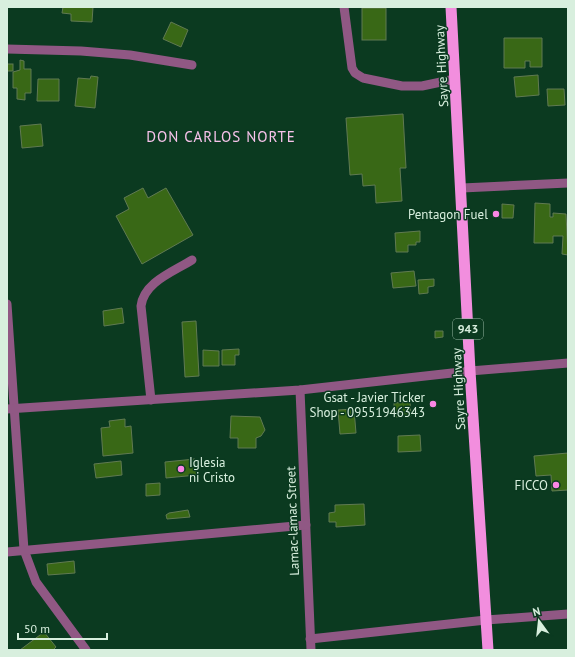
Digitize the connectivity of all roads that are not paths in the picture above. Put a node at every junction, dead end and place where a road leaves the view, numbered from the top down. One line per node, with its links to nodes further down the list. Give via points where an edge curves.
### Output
1 (344, 7): 5 (street, via 352,68 355,73 363,78 411,87)
2 (451, 7): 5 (highway, Sayre Highway / 943)
3 (7, 49): 4 (street, via 130,55)
4 (192, 65)
5 (455, 79): 7 (highway, Sayre Highway / 943)
6 (568, 184): 7 (street)
7 (462, 188): 11 (highway, Sayre Highway / 943)
8 (192, 260): 13 (street, via 150,286 142,298)
9 (7, 304): 14 (street)
10 (568, 363): 11 (street)
11 (470, 371): 12 (street); 19 (highway, Sayre Highway / 943)
12 (300, 390): 13 (street); 15 (street, Lamac-lamac Street)
13 (151, 400): 14 (street)
14 (10, 409): 16 (street, via 20,483)
15 (306, 525): 16 (street); 20 (street, Lamac-lamac Street)
16 (24, 550): 17 (street); 21 (street, via 36,582)
17 (7, 552)
18 (568, 614): 19 (street)
19 (486, 620): 20 (street); 23 (highway, Sayre Highway / 943)
20 (310, 639): 22 (street, Lamac-lamac Street)
21 (86, 650)
22 (310, 650)
23 (488, 650)

